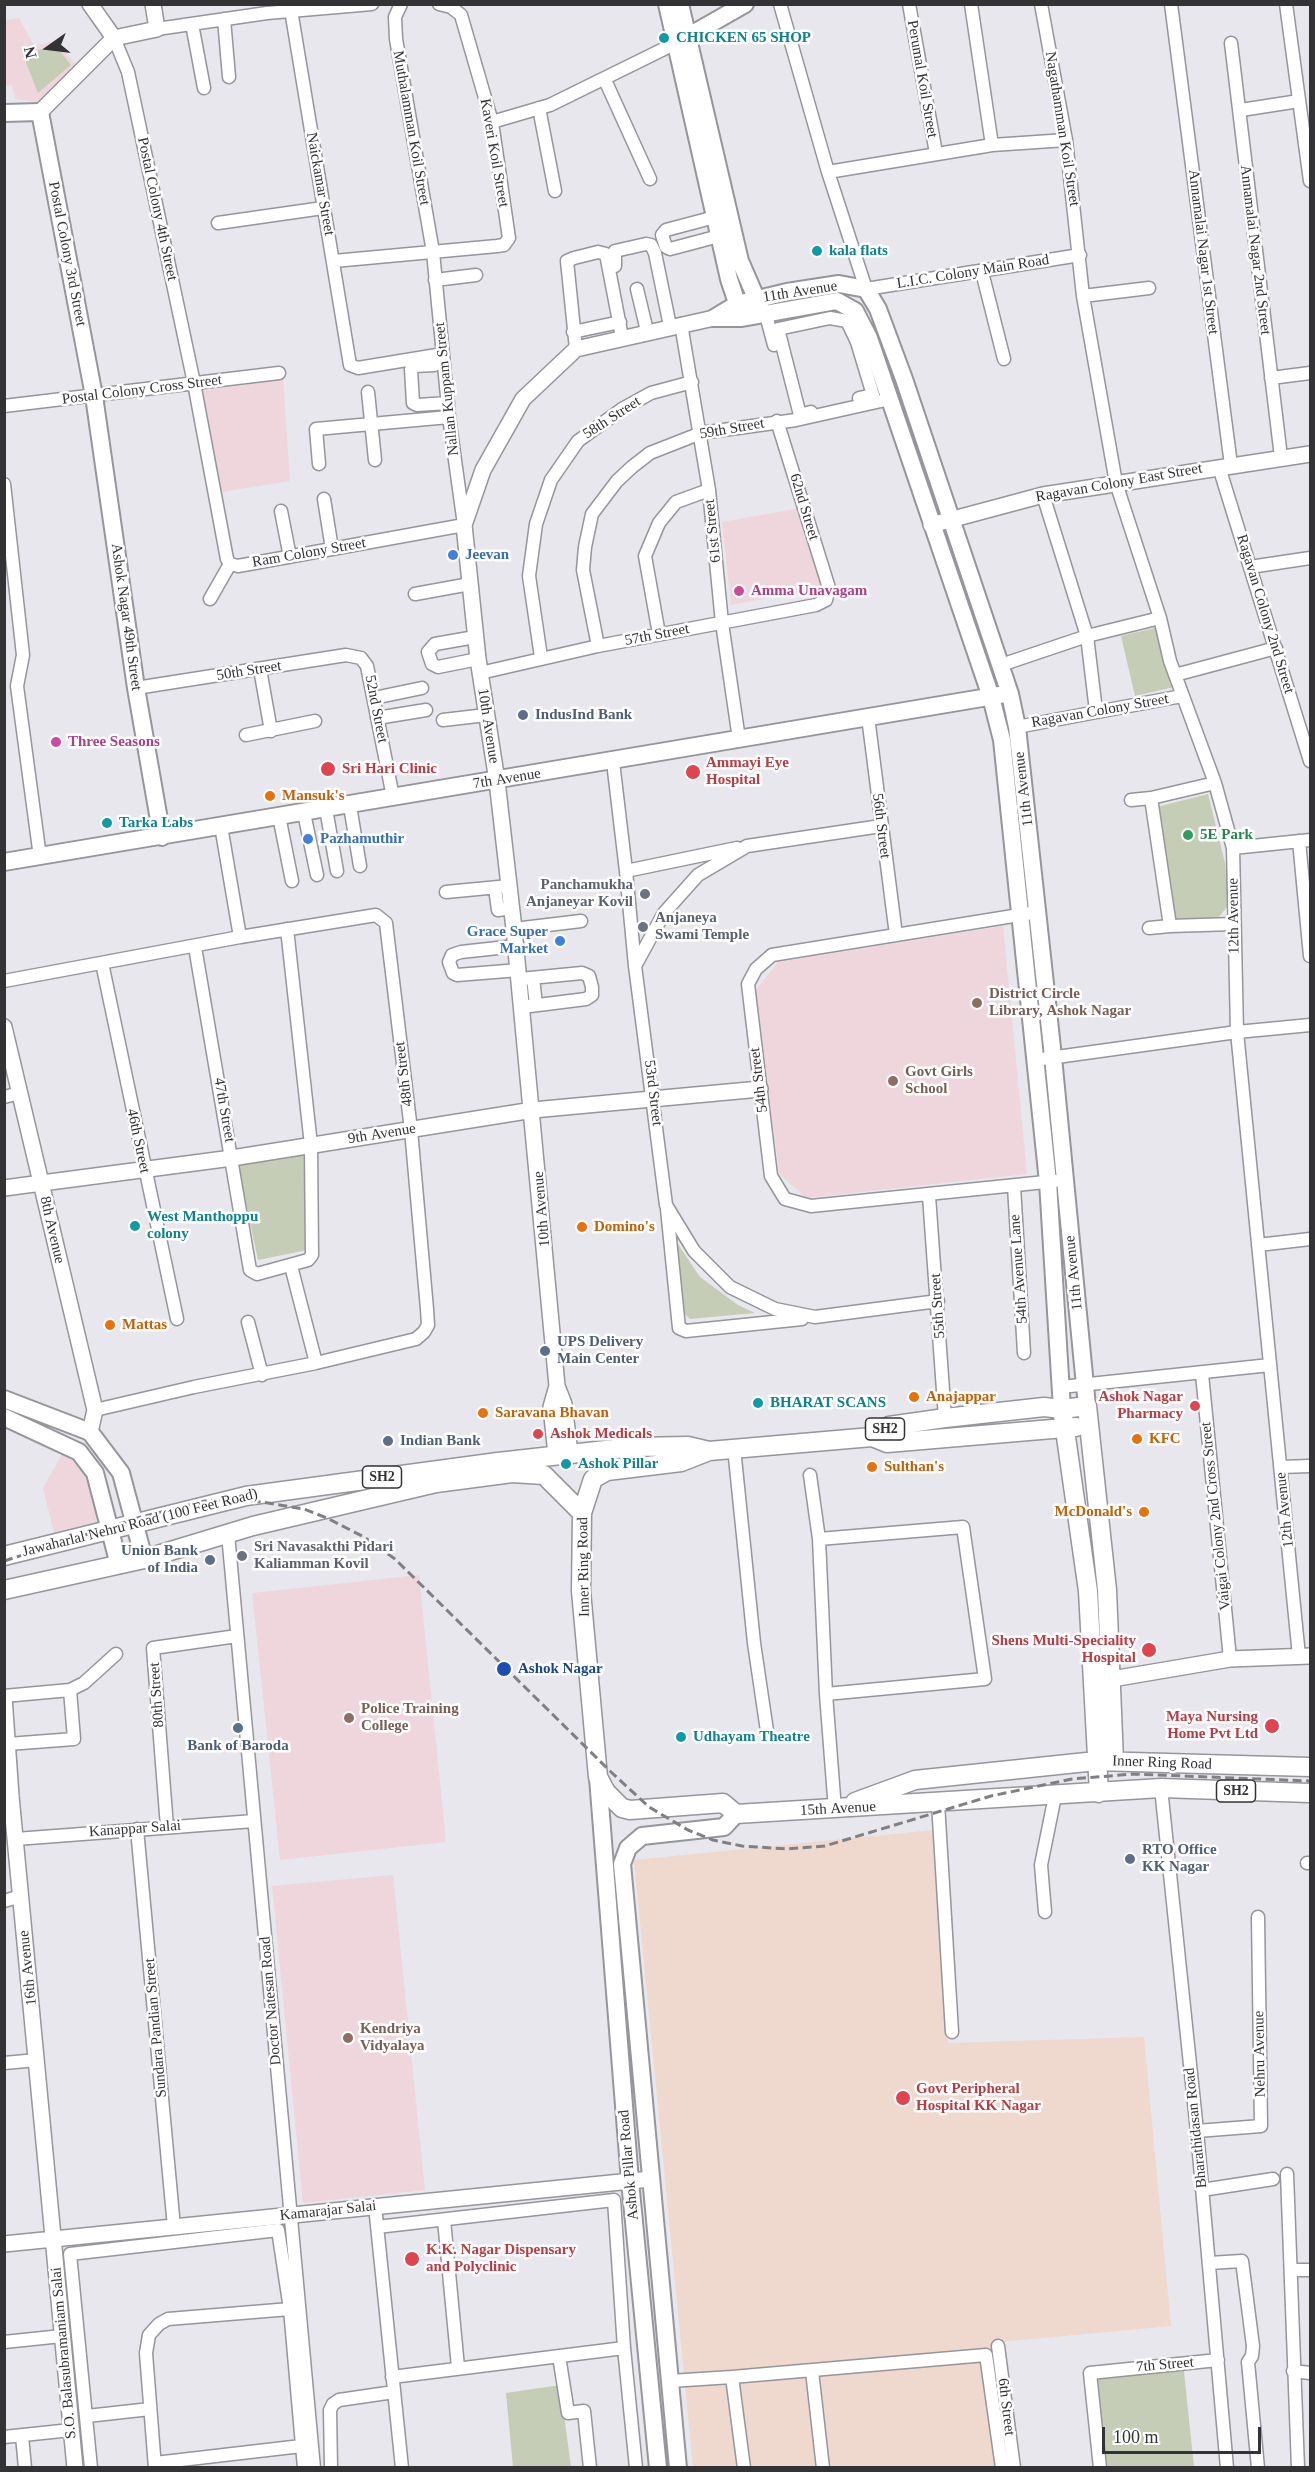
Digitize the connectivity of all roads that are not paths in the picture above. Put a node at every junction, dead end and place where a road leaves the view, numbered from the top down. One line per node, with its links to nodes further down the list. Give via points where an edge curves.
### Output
1 (90, 4): 21 (street)
2 (153, 4): 20 (street)
3 (372, 4): 15 (street)
4 (401, 4): 44 (street, Muthalamman Koil Street, via 395,17 396,39)
5 (439, 4): 32 (street, Kaveri Koil Street, via 461,15)
6 (667, 4): 22 (main road, 11th Avenue)
7 (680, 4): 22 (main road, 11th Avenue)
8 (745, 4): 22 (main road)
9 (780, 4): 36 (street)
10 (909, 4): 35 (street, Perumal Koil Street)
11 (971, 4): 34 (street)
12 (1041, 4): 33 (street, Nagathamman Koil Street)
13 (1171, 4): 86 (street, Annamalai Nagar 1st Street)
14 (1286, 4): 27 (street)
15 (336, 5): 17 (street)
16 (266, 9): 17 (street); 18 (street)
17 (291, 10): 40 (street, Naickamar Street)
18 (224, 20): 19 (street); 24 (street)
19 (192, 24): 20 (street); 26 (street)
20 (157, 29): 21 (street)
21 (114, 38): 30 (street); 71 (street, Postal Colony 4th Street, via 128,72)
22 (682, 40): 25 (street); 41 (main road, 11th Avenue); 55 (main road, 11th Avenue, via 740,261)
23 (1231, 43): 29 (street, Annamalai Nagar 2nd Street)
24 (229, 77)
25 (605, 80): 28 (street); 37 (street)
26 (204, 88)
27 (1299, 101): 29 (street); 38 (street)
28 (539, 108): 32 (street); 39 (street)
29 (1242, 110): 69 (street, Annamalai Nagar 2nd Street, via 1243,153)
30 (40, 112): 31 (main road); 73 (main road, Postal Colony 3rd Street)
31 (4, 113)
32 (492, 122): 44 (street, Kaveri Koil Street, via 509,238 497,246)
33 (1066, 140): 34 (street); 45 (street, Nagathamman Koil Street)
34 (992, 145): 35 (street)
35 (936, 153): 36 (street)
36 (828, 172): 53 (street)
37 (650, 179)
38 (1311, 181)
39 (555, 191)
40 (323, 208): 42 (street); 46 (street, Naickamar Street)
41 (712, 218): 43 (main road, 11th Avenue); 43 (street, via 666,230 662,235 670,249)
42 (218, 223)
43 (717, 237): 56 (main road, 11th Avenue)
44 (433, 252): 46 (street); 49 (street, Nallan Kuppam Street)
45 (1080, 255): 47 (street, L.I.C. Colony Main Road); 54 (street, Nagathamman Koil Street)
46 (334, 261): 65 (street, Naickamar Street, via 350,365 358,368)
47 (982, 272): 53 (street, L.I.C. Colony Main Road); 66 (street)
48 (476, 276): 49 (street)
49 (435, 280): 65 (street, Nallan Kuppam Street)
50 (619, 285): 59 (street, 61st Street, via 615,251 651,245)
51 (1149, 288): 54 (street)
52 (637, 289): 61 (street)
53 (866, 289): 55 (main road, 11th Avenue, via 839,284); 93 (main road, 11th Avenue, via 878,309)
54 (1083, 296): 87 (street, 12th Avenue)
55 (755, 300): 56 (main road, 11th Avenue); 57 (main road, 11th Avenue)
56 (740, 311): 57 (main road, 11th Avenue); 58 (main road, 11th Avenue)
57 (765, 315): 63 (main road, 11th Avenue, via 837,302 855,311); 78 (street)
58 (714, 318): 59 (street, 10th Avenue)
59 (676, 325): 61 (street, 10th Avenue); 70 (street, 61st Street)
60 (621, 330): 61 (street, 10th Avenue); 62 (street); 62 (street, via 606,254 598,252 567,261); 64 (street, 10th Avenue)
61 (647, 331)
62 (573, 332): 64 (street)
63 (863, 340): 63 (street, via 848,321 830,318 778,329 800,415 873,395); 74 (main road, 11th Avenue)
64 (576, 350): 94 (street, 10th Avenue, via 523,399 483,470)
65 (439, 355): 75 (street, Nallan Kuppam Street); 75 (street, via 434,365 411,369 413,403)
66 (1004, 360)
67 (279, 373): 71 (street, Postal Colony Cross Street)
68 (1311, 373): 69 (street)
69 (1271, 378): 83 (street, Annamalai Nagar 2nd Street)
70 (692, 382): 81 (street, 61st Street); 112 (street, 58th Street, via 651,393 622,409 578,441 551,480 536,524 529,576)
71 (194, 383): 73 (street, Postal Colony Cross Street); 99 (street)
72 (368, 392): 80 (street)
73 (94, 396): 76 (street, Postal Colony Cross Street); 118 (main road, Ashok Nagar 49th Street)
74 (890, 399): 78 (street, 59th Street); 95 (main road, 11th Avenue)
75 (448, 403): 77 (street, Nallan Kuppam Street)
76 (4, 406)
77 (449, 417): 80 (street); 94 (street, Nallan Kuppam Street)
78 (796, 420): 79 (street, 59th Street)
79 (777, 421): 81 (street, 59th Street); 102 (street, 62nd Street)
80 (371, 424): 84 (street); 85 (street, via 316,429)
81 (700, 433): 89 (street, 61st Street); 110 (street, 59th Street, via 650,453 617,481 592,514 583,570)
82 (1311, 454): 83 (street, Ragavan Colony East Street)
83 (1281, 458): 86 (street, Ragavan Colony East Street)
84 (375, 460)
85 (320, 464)
86 (1225, 466): 87 (street, Ragavan Colony East Street); 100 (street, Ragavan Colony 2nd Street)
87 (1116, 483): 90 (street, Ragavan Colony East Street); 105 (street, 12th Avenue)
88 (4, 484): 153 (street, via 23,655 17,686)
89 (709, 490): 106 (street, 61st Street); 107 (street, via 676,502 659,523 645,556)
90 (1043, 495): 93 (street, Ragavan Colony East Street); 108 (street)
91 (324, 499): 96 (street)
92 (281, 511): 97 (street)
93 (952, 518): 95 (street, Ragavan Colony East Street); 114 (main road, 11th Avenue)
94 (464, 525): 96 (street, Ram Colony Street); 101 (street, 10th Avenue)
95 (931, 525): 122 (main road, 11th Avenue)
96 (332, 549): 97 (street, Ram Colony Street)
97 (290, 557): 99 (street, Ram Colony Street)
98 (1311, 558): 100 (street)
99 (230, 564): 104 (street)
100 (1250, 567): 111 (street, Ragavan Colony 2nd Street)
101 (470, 584): 103 (street); 109 (street, 10th Avenue)
102 (829, 593): 106 (street, 57th Street, via 816,606)
103 (415, 594)
104 (210, 599)
105 (1160, 618): 108 (street); 117 (street, 12th Avenue)
106 (722, 623): 107 (street, 57th Street); 134 (street, 61st Street)
107 (659, 634): 110 (street, 57th Street)
108 (1087, 636): 114 (street); 125 (street)
109 (475, 637): 115 (street, 10th Avenue); 115 (street, 57th Street, via 435,644 428,652 432,664 438,666)
110 (598, 646): 112 (street, 57th Street)
111 (1276, 648): 117 (street); 135 (street, Ragavan Colony 2nd Street)
112 (541, 657): 115 (street, 57th Street)
113 (361, 658): 116 (street, 50th Street, via 346,655); 123 (street, 52nd Street, via 368,666)
114 (1000, 665): 120 (main road, 11th Avenue)
115 (479, 666): 126 (street, 10th Avenue)
116 (260, 669): 118 (street, 50th Street); 132 (street)
117 (1175, 675): 121 (street, 12th Avenue)
118 (136, 688): 149 (main road, Ashok Nagar 49th Street)
119 (422, 688): 123 (street)
120 (1010, 694): 122 (main road, 7th Avenue); 131 (main road, 11th Avenue)
121 (1182, 696): 125 (street, Ragavan Colony Street); 139 (street, 12th Avenue)
122 (991, 697): 127 (main road, 7th Avenue); 163 (main road, 11th Avenue, via 1002,740)
123 (374, 698): 128 (street, 52nd Street)
124 (426, 710): 128 (street)
125 (1096, 711): 131 (street, Ragavan Colony Street)
126 (486, 715): 129 (street); 138 (street, 10th Avenue)
127 (868, 717): 134 (main road, 7th Avenue); 148 (street, 56th Street)
128 (377, 718): 140 (street, 52nd Street)
129 (443, 720)
130 (315, 722): 132 (street)
131 (1017, 727): 162 (main road, 11th Avenue)
132 (271, 731): 133 (street)
133 (246, 735)
134 (739, 739): 137 (main road, 7th Avenue)
135 (1308, 743): 136 (street, Ragavan Colony 2nd Street)
136 (1311, 761)
137 (613, 762): 138 (main road, 7th Avenue); 157 (street, 53rd Street)
138 (497, 781): 140 (main road, 7th Avenue); 160 (street, 10th Avenue)
139 (1215, 783): 141 (street); 152 (street, 12th Avenue)
140 (393, 797): 143 (main road, 7th Avenue)
141 (1151, 798): 142 (street); 166 (street)
142 (1131, 800)
143 (350, 806): 144 (main road, 7th Avenue); 155 (street)
144 (326, 809): 145 (main road, 7th Avenue); 156 (street)
145 (304, 813): 146 (main road, 7th Avenue); 158 (street)
146 (279, 816): 147 (main road, 7th Avenue); 159 (street)
147 (221, 826): 149 (main road, 7th Avenue); 171 (street)
148 (881, 826): 151 (street); 170 (street, 56th Street)
149 (162, 837): 153 (main road, 7th Avenue)
150 (1305, 841): 152 (street); 174 (street)
151 (747, 846): 157 (street); 176 (street, via 698,874 664,913)
152 (1233, 848): 165 (street, 12th Avenue)
153 (40, 857): 154 (main road, 7th Avenue)
154 (4, 862)
155 (360, 866)
156 (337, 871)
157 (626, 871): 176 (street, 53rd Street)
158 (318, 875)
159 (292, 881)
160 (502, 887): 161 (street); 167 (street, 10th Avenue, via 512,908)
161 (446, 892)
162 (1038, 912): 163 (street, 54th Street); 183 (main road, 11th Avenue)
163 (1020, 915): 170 (street, 54th Street); 184 (main road, 11th Avenue)
164 (581, 921): 167 (street)
165 (1234, 924): 166 (street); 182 (street, 12th Avenue)
166 (1170, 926): 168 (street)
167 (514, 928): 172 (street, 10th Avenue)
168 (1149, 928)
169 (286, 929): 171 (street); 189 (street, 48th Street, via 376,915 386,923); 190 (street)
170 (896, 934): 185 (street, 54th Street, via 772,955 756,969 748,984)
171 (240, 937): 173 (street)
172 (516, 946): 177 (street, 10th Avenue); 177 (street, via 461,952 449,962 457,975)
173 (195, 947): 175 (street); 191 (street, 47th Street)
174 (1311, 956)
175 (102, 963): 178 (street); 192 (street, 46th Street)
176 (635, 966): 187 (street, 53rd Street)
177 (524, 976): 179 (street, 10th Avenue); 179 (street, via 582,973 589,976 592,987 592,995 586,999)
178 (4, 981)
179 (529, 1006): 188 (street, 10th Avenue)
180 (1311, 1025): 182 (street)
181 (4, 1027): 186 (street, 8th Avenue)
182 (1237, 1032): 183 (street); 201 (street, 12th Avenue)
183 (1053, 1057): 184 (street); 193 (main road, 11th Avenue)
184 (1035, 1060): 194 (main road, 11th Avenue)
185 (760, 1089): 187 (street, 9th Avenue); 198 (street, 54th Street, via 771,1176 785,1199 811,1206)
186 (12, 1095): 195 (street, 8th Avenue)
187 (655, 1100): 188 (street, 9th Avenue); 199 (street, 53rd Street)
188 (533, 1110): 189 (street, 9th Avenue); 226 (street, 10th Avenue, via 557,1386 551,1407)
189 (411, 1130): 190 (street, 9th Avenue); 208 (street, 48th Street, via 428,1325 416,1339)
190 (311, 1145): 191 (street, 9th Avenue); 202 (street, via 312,1255)
191 (232, 1158): 192 (street, 9th Avenue); 202 (street, 47th Street, via 250,1270 253,1273)
192 (143, 1168): 195 (street, 9th Avenue); 205 (street, 46th Street)
193 (1065, 1180): 194 (street, 54th Street); 212 (main road, 11th Avenue)
194 (1048, 1182): 196 (street, 54th Street); 214 (main road, 11th Avenue)
195 (41, 1183): 197 (street, 9th Avenue); 216 (street, 8th Avenue)
196 (1014, 1186): 198 (street, 54th Street); 207 (street, 54th Avenue Lane)
197 (4, 1188)
198 (929, 1196): 203 (street, 55th Street)
199 (666, 1205): 204 (street, 53rd Street, via 694,1251 730,1287 774,1309); 204 (street, via 679,1328 686,1331)
200 (1311, 1239): 201 (street)
201 (1258, 1245): 209 (street, 12th Avenue)
202 (291, 1266): 208 (street)
203 (938, 1301): 204 (street, 53rd Street); 218 (street, 55th Street)
204 (815, 1317)
205 (177, 1319)
206 (248, 1322): 211 (street)
207 (1024, 1353)
208 (316, 1363): 211 (street)
209 (1270, 1365): 210 (street); 228 (street, 12th Avenue)
210 (1202, 1374): 212 (street); 244 (street, Vaigai Colony 2nd Cross Street)
211 (262, 1375): 216 (street)
212 (1085, 1385): 214 (street); 215 (main road, 11th Avenue)
213 (4, 1399): 221 (main road)
214 (1057, 1400): 215 (main road, Inner Ring Road / SH2); 218 (main road, Inner Ring Road / SH2); 220 (main road, Inner Ring Road)
215 (1088, 1406): 219 (main road, 11th Avenue)
216 (95, 1410): 221 (street, 8th Avenue)
217 (4, 1417): 232 (main road, via 79,1452 95,1473)
218 (945, 1418): 222 (main road, Inner Ring Road / SH2, via 889,1426)
219 (1089, 1425): 220 (main road); 239 (main road, 11th Avenue)
220 (1065, 1429): 222 (main road, via 887,1443); 240 (main road, Inner Ring Road)
221 (90, 1432): 231 (main road, via 121,1473)
222 (872, 1437): 224 (main road, Inner Ring Road / SH2)
223 (633, 1446): 225 (main road, Inner Ring Road / SH2, via 688,1446); 226 (main road, Jawaharlal Nehru Road (100 Feet Road) / SH2)
224 (734, 1448): 225 (main road, Inner Ring Road / SH2); 249 (street)
225 (709, 1451): 230 (main road, Inner Ring Road / SH2, via 681,1462 608,1471 593,1479)
226 (563, 1454): 231 (main road, Jawaharlal Nehru Road (100 Feet Road) / SH2, via 246,1496)
227 (1311, 1466): 228 (street)
228 (1281, 1467): 243 (street, 12th Avenue)
229 (810, 1475): 234 (street)
230 (582, 1513): 233 (main road, Jawaharlal Nehru Road (100 Feet Road) / SH2, via 544,1475 512,1473 436,1484); 253 (main road, Inner Ring Road, via 581,1591)
231 (134, 1525): 232 (main road, Jawaharlal Nehru Road (100 Feet Road) / SH2); 236 (main road)
232 (111, 1531): 235 (main road, Jawaharlal Nehru Road (100 Feet Road) / SH2); 237 (main road)
233 (228, 1534): 236 (main road, Jawaharlal Nehru Road (100 Feet Road) / SH2); 241 (street, Doctor Natesan Road)
234 (819, 1539): 247 (street); 247 (street, via 963,1527 985,1679)
235 (4, 1556)
236 (144, 1559): 237 (main road, Jawaharlal Nehru Road (100 Feet Road) / SH2)
237 (118, 1565): 238 (main road, Jawaharlal Nehru Road (100 Feet Road) / SH2)
238 (4, 1590)
239 (1107, 1590): 240 (main road); 245 (main road, 11th Avenue)
240 (1088, 1592): 251 (main road, Inner Ring Road)
241 (237, 1636): 262 (street, Doctor Natesan Road); 263 (street, 80th Street, via 153,1648)
242 (116, 1654): 246 (street, via 84,1683)
243 (1305, 1656): 244 (street)
244 (1230, 1659): 245 (street)
245 (1112, 1679): 251 (main road, 11th Avenue)
246 (70, 1690): 248 (street); 250 (street, via 74,1739)
247 (826, 1694): 260 (street)
248 (4, 1696): 250 (street, 16th Avenue)
249 (767, 1731)
250 (8, 1744): 258 (street, 16th Avenue)
251 (1105, 1761): 252 (main road, Inner Ring Road / SH2); 255 (main road); 260 (main road, via 915,1780)
252 (1311, 1767)
253 (598, 1777): 261 (main road, 15th Avenue, via 611,1798 630,1810 723,1803); 270 (main road, Ashok Pillar Road)
254 (1161, 1788): 255 (main road, Inner Ring Road / SH2); 256 (main road, Inner Ring Road / SH2); 275 (street, Bharathidasan Road)
255 (1099, 1793): 257 (main road, 15th Avenue)
256 (1311, 1793)
257 (1055, 1796): 259 (main road, 15th Avenue); 268 (street, via 1041,1865)
258 (8, 1797): 265 (street, 16th Avenue)
259 (938, 1803): 260 (main road, 15th Avenue); 272 (street)
260 (835, 1810): 261 (main road, 15th Avenue)
261 (736, 1814): 271 (main road, Ashok Pillar Road, via 724,1827 642,1836 628,1848 621,1864)
262 (254, 1821): 263 (street, Kanappar Salai); 282 (street, Doctor Natesan Road)
263 (167, 1827): 264 (street, Kanappar Salai)
264 (137, 1829): 265 (street, Kanappar Salai); 284 (street, Sundara Pandian Street)
265 (16, 1839): 266 (street, 16th Avenue)
266 (21, 1896): 267 (street); 273 (street, 16th Avenue)
267 (4, 1901)
268 (1045, 1912)
269 (1258, 1917): 275 (street, Nehru Avenue, via 1261,2126)
270 (614, 1980): 271 (main road); 279 (main road, Ashok Pillar Road)
271 (633, 1980): 277 (main road, Ashok Pillar Road)
272 (952, 2032)
273 (37, 2060): 274 (street); 286 (street, 16th Avenue)
274 (4, 2063)
275 (1197, 2130): 280 (street, Bharathidasan Road)
276 (1287, 2174): 289 (street)
277 (651, 2179): 279 (street, Kamarajar Salai); 304 (main road, Ashok Pillar Road)
278 (1273, 2179): 280 (street)
279 (630, 2181): 281 (street, Kamarajar Salai); 322 (main road, Ashok Pillar Road)
280 (1202, 2190): 288 (street, Bharathidasan Road)
281 (375, 2206): 282 (street, Kamarajar Salai); 285 (street)
282 (291, 2215): 284 (street, Kamarajar Salai); 311 (street, Doctor Natesan Road)
283 (444, 2220): 285 (street); 295 (street, via 614,2200); 298 (street)
284 (174, 2227): 286 (street, Kamarajar Salai)
285 (377, 2227): 302 (street)
286 (54, 2238): 287 (street, Kamarajar Salai); 292 (street, S.O. Balasubramaniam Salai)
287 (4, 2244)
288 (1209, 2263): 297 (street, Bharathidasan Road); 330 (street, via 1242,2261 1253,2346 1248,2362)
289 (1292, 2270): 290 (street); 300 (street)
290 (1311, 2270)
291 (290, 2309): 306 (street, via 168,2319 159,2324 149,2335 146,2353); 307 (street, via 278,2230 70,2254); 311 (street)
292 (62, 2336): 293 (street); 308 (street, S.O. Balasubramaniam Salai)
293 (4, 2342)
294 (998, 2346): 327 (street, 6th Street)
295 (624, 2348): 296 (street); 321 (street)
296 (559, 2356): 298 (street); 320 (street, via 568,2412 584,2411)
297 (1218, 2360): 328 (street, 7th Street, via 1090,2373); 329 (street, Bharathidasan Road)
298 (458, 2367): 302 (street)
299 (813, 2371): 303 (street); 325 (street); 326 (street, via 986,2355)
300 (1293, 2371): 301 (street); 331 (street)
301 (1311, 2373)
302 (392, 2377): 305 (street)
303 (732, 2377): 304 (street); 324 (street)
304 (670, 2381): 323 (main road, Ashok Pillar Road)
305 (394, 2392): 318 (street, via 333,2404); 319 (street)
306 (150, 2409): 307 (street); 312 (street)
307 (87, 2416): 315 (street)
308 (71, 2430): 309 (street); 314 (street, S.O. Balasubramaniam Salai)
309 (22, 2436): 310 (street); 313 (street)
310 (4, 2437)
311 (307, 2446): 312 (street); 316 (street); 317 (street, Doctor Natesan Road)
312 (155, 2465)
313 (25, 2468)
314 (75, 2468)
315 (91, 2468)
316 (304, 2468)
317 (314, 2468)
318 (331, 2468)
319 (402, 2468)
320 (590, 2468)
321 (636, 2468)
322 (658, 2468)
323 (678, 2468)
324 (744, 2468)
325 (823, 2468)
326 (1002, 2468)
327 (1014, 2468)
328 (1100, 2468)
329 (1227, 2468)
330 (1258, 2468)
331 (1298, 2468)

